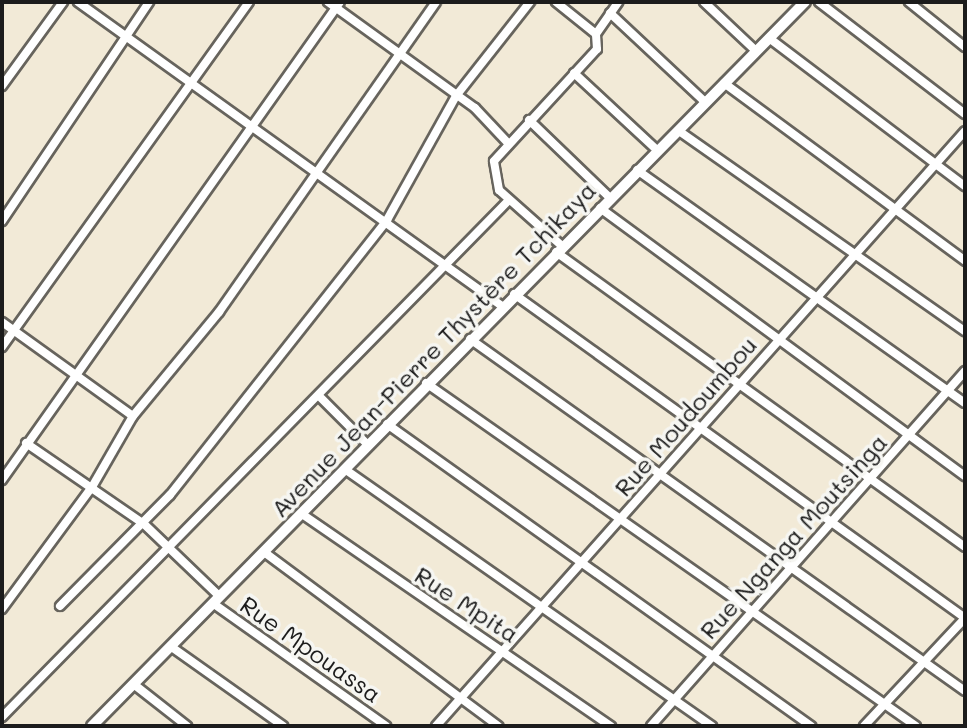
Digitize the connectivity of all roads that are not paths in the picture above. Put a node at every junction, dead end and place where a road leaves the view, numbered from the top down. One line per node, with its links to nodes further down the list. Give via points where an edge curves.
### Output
1 (63, 2): 24 (street)
2 (78, 2): 16 (street)
3 (149, 2): 16 (street)
4 (249, 2): 22 (street)
5 (436, 2): 20 (street)
6 (530, 2): 25 (street)
7 (556, 2): 15 (street)
8 (618, 2): 14 (street)
9 (705, 2): 19 (street)
10 (805, 2): 17 (street, Avenue Jean-Pierre Thystère Tchikaya)
11 (819, 2): 27 (street)
12 (909, 2): 18 (street)
13 (334, 4): 20 (street); 29 (street)
14 (610, 13): 15 (street); 26 (street)
15 (596, 34): 21 (street, via 597,49)
16 (126, 35): 22 (street); 43 (street, via 64,137)
17 (769, 38): 19 (street, Avenue Jean-Pierre Thystère Tchikaya); 34 (street)
18 (965, 47)
19 (756, 51): 23 (street, Avenue Jean-Pierre Thystère Tchikaya)
20 (397, 53): 25 (street); 35 (street)
21 (574, 73): 28 (street); 33 (street)
22 (193, 82): 29 (street); 52 (street)
23 (724, 83): 26 (street, Avenue Jean-Pierre Thystère Tchikaya); 41 (street)
24 (2, 86)
25 (456, 96): 32 (street); 42 (street)
26 (705, 102): 30 (street, Avenue Jean-Pierre Thystère Tchikaya)
27 (965, 114)
28 (529, 120): 32 (street); 38 (street)
29 (253, 124): 35 (street); 58 (street, via 168,253)
30 (678, 131): 33 (street, Avenue Jean-Pierre Thystère Tchikaya); 45 (street)
31 (965, 131): 34 (street, Rue Moudoumbou)
32 (508, 143): 39 (street, via 494,161 499,190)
33 (657, 150): 36 (street, Avenue Jean-Pierre Thystère Tchikaya)
34 (934, 164): 37 (street); 41 (street, Rue Moudoumbou)
35 (313, 169): 42 (street); 64 (street, via 219,312)
36 (637, 170): 38 (street, Avenue Jean-Pierre Thystère Tchikaya); 49 (street)
37 (965, 186)
38 (610, 198): 40 (street, Avenue Jean-Pierre Thystère Tchikaya)
39 (508, 201): 44 (street); 47 (street)
40 (600, 208): 44 (street, Avenue Jean-Pierre Thystère Tchikaya); 54 (street)
41 (893, 208): 45 (street, Rue Moudoumbou); 46 (street)
42 (387, 220): 47 (street); 79 (street)
43 (2, 221)
44 (559, 249): 48 (street, Avenue Jean-Pierre Thystère Tchikaya); 60 (street)
45 (854, 253): 49 (street, Rue Moudoumbou); 53 (street)
46 (965, 261)
47 (447, 265): 50 (street); 62 (street)
48 (514, 294): 50 (street, Avenue Jean-Pierre Thystère Tchikaya); 66 (street)
49 (813, 295): 54 (street, Rue Moudoumbou); 61 (street)
50 (502, 306): 55 (street, Avenue Jean-Pierre Thystère Tchikaya)
51 (2, 322): 52 (street)
52 (13, 330): 56 (street); 58 (street)
53 (965, 331)
54 (777, 338): 60 (street, Rue Moudoumbou); 67 (street)
55 (470, 339): 59 (street, Avenue Jean-Pierre Thystère Tchikaya); 71 (street)
56 (2, 347)
57 (965, 371): 61 (street, Rue Nganga Moutsinga)
58 (74, 373): 64 (street); 68 (street)
59 (425, 383): 65 (street, Avenue Jean-Pierre Thystère Tchikaya); 77 (street)
60 (737, 384): 66 (street, Rue Moudoumbou); 73 (street)
61 (948, 392): 63 (street); 67 (street, Rue Nganga Moutsinga)
62 (321, 398): 69 (street); 81 (street)
63 (965, 403)
64 (133, 416): 75 (street)
65 (387, 424): 69 (street, Avenue Jean-Pierre Thystère Tchikaya); 83 (street, via 478,495)
66 (699, 430): 71 (street, Rue Moudoumbou); 78 (street)
67 (908, 435): 72 (street); 73 (street, Rue Nganga Moutsinga)
68 (26, 443): 74 (street); 75 (street, Rue Mpouassa)
69 (368, 445): 70 (street, Avenue Jean-Pierre Thystère Tchikaya)
70 (346, 470): 76 (street, Avenue Jean-Pierre Thystère Tchikaya); 88 (street)
71 (660, 475): 77 (street, Rue Moudoumbou); 84 (street)
72 (965, 476)
73 (872, 479): 78 (street, Rue Nganga Moutsinga); 80 (street)
74 (2, 480)
75 (92, 487): 79 (street, Rue Mpouassa); 87 (street)
76 (302, 514): 82 (street, Avenue Jean-Pierre Thystère Tchikaya); 92 (street, Rue Mpita)
77 (622, 520): 83 (street, Rue Moudoumbou); 89 (street)
78 (830, 523): 84 (street, Rue Nganga Moutsinga); 90 (street)
79 (144, 524): 81 (street, Rue Mpouassa); 86 (street)
80 (965, 547)
81 (169, 549): 85 (street, Rue Mpouassa); 100 (street)
82 (264, 552): 85 (street, Avenue Jean-Pierre Thystère Tchikaya); 97 (street)
83 (586, 562): 88 (street, Rue Moudoumbou); 93 (street)
84 (789, 567): 89 (street, Rue Nganga Moutsinga); 94 (street)
85 (217, 601): 91 (street, Avenue Jean-Pierre Thystère Tchikaya); 104 (street, Rue Mpouassa)
86 (60, 606)
87 (2, 609)
88 (542, 609): 92 (street, Rue Moudoumbou); 98 (street)
89 (751, 610): 93 (street, Rue Nganga Moutsinga); 99 (street)
90 (965, 618): 94 (street)
91 (173, 648): 95 (street, Avenue Jean-Pierre Thystère Tchikaya); 103 (street)
92 (502, 649): 97 (street, Rue Moudoumbou); 107 (street, Rue Mpita)
93 (712, 656): 98 (street, Rue Nganga Moutsinga); 110 (street)
94 (923, 661): 96 (street); 99 (street)
95 (136, 686): 101 (street, Avenue Jean-Pierre Thystère Tchikaya); 102 (street)
96 (965, 691)
97 (459, 699): 105 (street, Rue Moudoumbou); 106 (street)
98 (673, 699): 108 (street, Rue Nganga Moutsinga); 109 (street)
99 (887, 703): 111 (street); 112 (street)
100 (2, 718)
101 (92, 726)
102 (187, 726)
103 (283, 726)
104 (386, 726)
105 (436, 726)
106 (498, 726)
107 (611, 726)
108 (650, 726)
109 (712, 726)
110 (811, 726)
111 (864, 726)
112 (916, 726)

